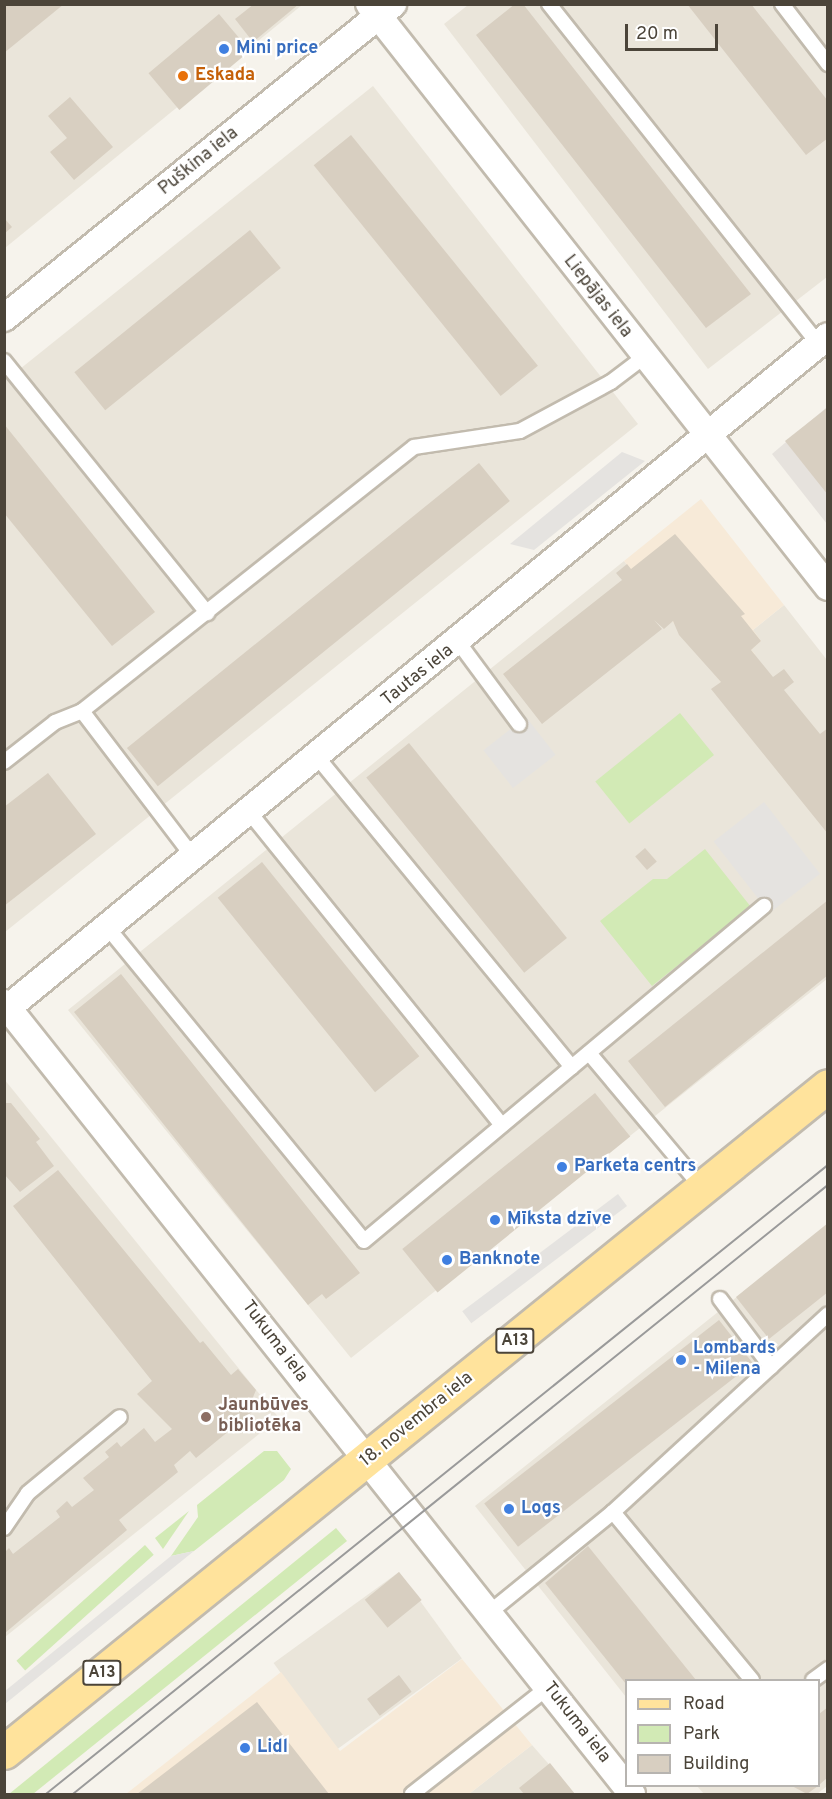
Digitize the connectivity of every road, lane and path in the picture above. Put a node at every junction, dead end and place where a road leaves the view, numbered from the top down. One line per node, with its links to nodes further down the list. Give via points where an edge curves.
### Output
1 (549, 4): 6 (lane)
2 (782, 4): 4 (lane)
3 (380, 8): 5 (street, Puškina iela); 7 (street, Liepājas iela)
4 (828, 64)
5 (4, 318)
6 (823, 340): 9 (street, Tautas iela)
7 (644, 357): 9 (street, Liepājas iela); 11 (lane, via 611,382 520,431 414,447)
8 (4, 361): 11 (lane)
9 (708, 437): 10 (street, Liepājas iela); 12 (street, Tautas iela)
10 (828, 586)
11 (207, 613): 13 (lane)
12 (459, 643): 14 (lane); 15 (street, Tautas iela)
13 (82, 711): 16 (lane, via 55,722); 18 (lane)
14 (519, 724)
15 (318, 758): 17 (street, Tautas iela); 23 (lane)
16 (4, 762)
17 (250, 813): 18 (street, Tautas iela); 25 (lane)
18 (194, 858): 20 (street, Tautas iela)
19 (764, 906): 22 (lane)
20 (108, 928): 21 (street, Tautas iela); 25 (lane, via 364,1241)
21 (6, 1007): 31 (street, Tukuma iela)
22 (589, 1053): 23 (lane); 26 (lane)
23 (572, 1067): 25 (lane)
24 (828, 1086): 26 (main road, 18. novembra iela / A13)
25 (502, 1125)
26 (703, 1189): 31 (main road, 18. novembra iela / A13)
27 (720, 1299): 29 (lane)
28 (828, 1314): 29 (lane)
29 (771, 1367): 32 (lane)
30 (120, 1417): 33 (lane, via 28,1493)
31 (366, 1460): 34 (street, Tukuma iela); 39 (main road, 18. novembra iela / A13)
32 (613, 1512): 34 (lane); 36 (lane)
33 (4, 1528)
34 (490, 1612): 38 (street, Tukuma iela)
35 (828, 1669): 37 (lane)
36 (751, 1679)
37 (814, 1679)
38 (547, 1688): 40 (street, Tukuma iela); 41 (lane)
39 (4, 1752)
40 (625, 1785)
41 (412, 1794)

